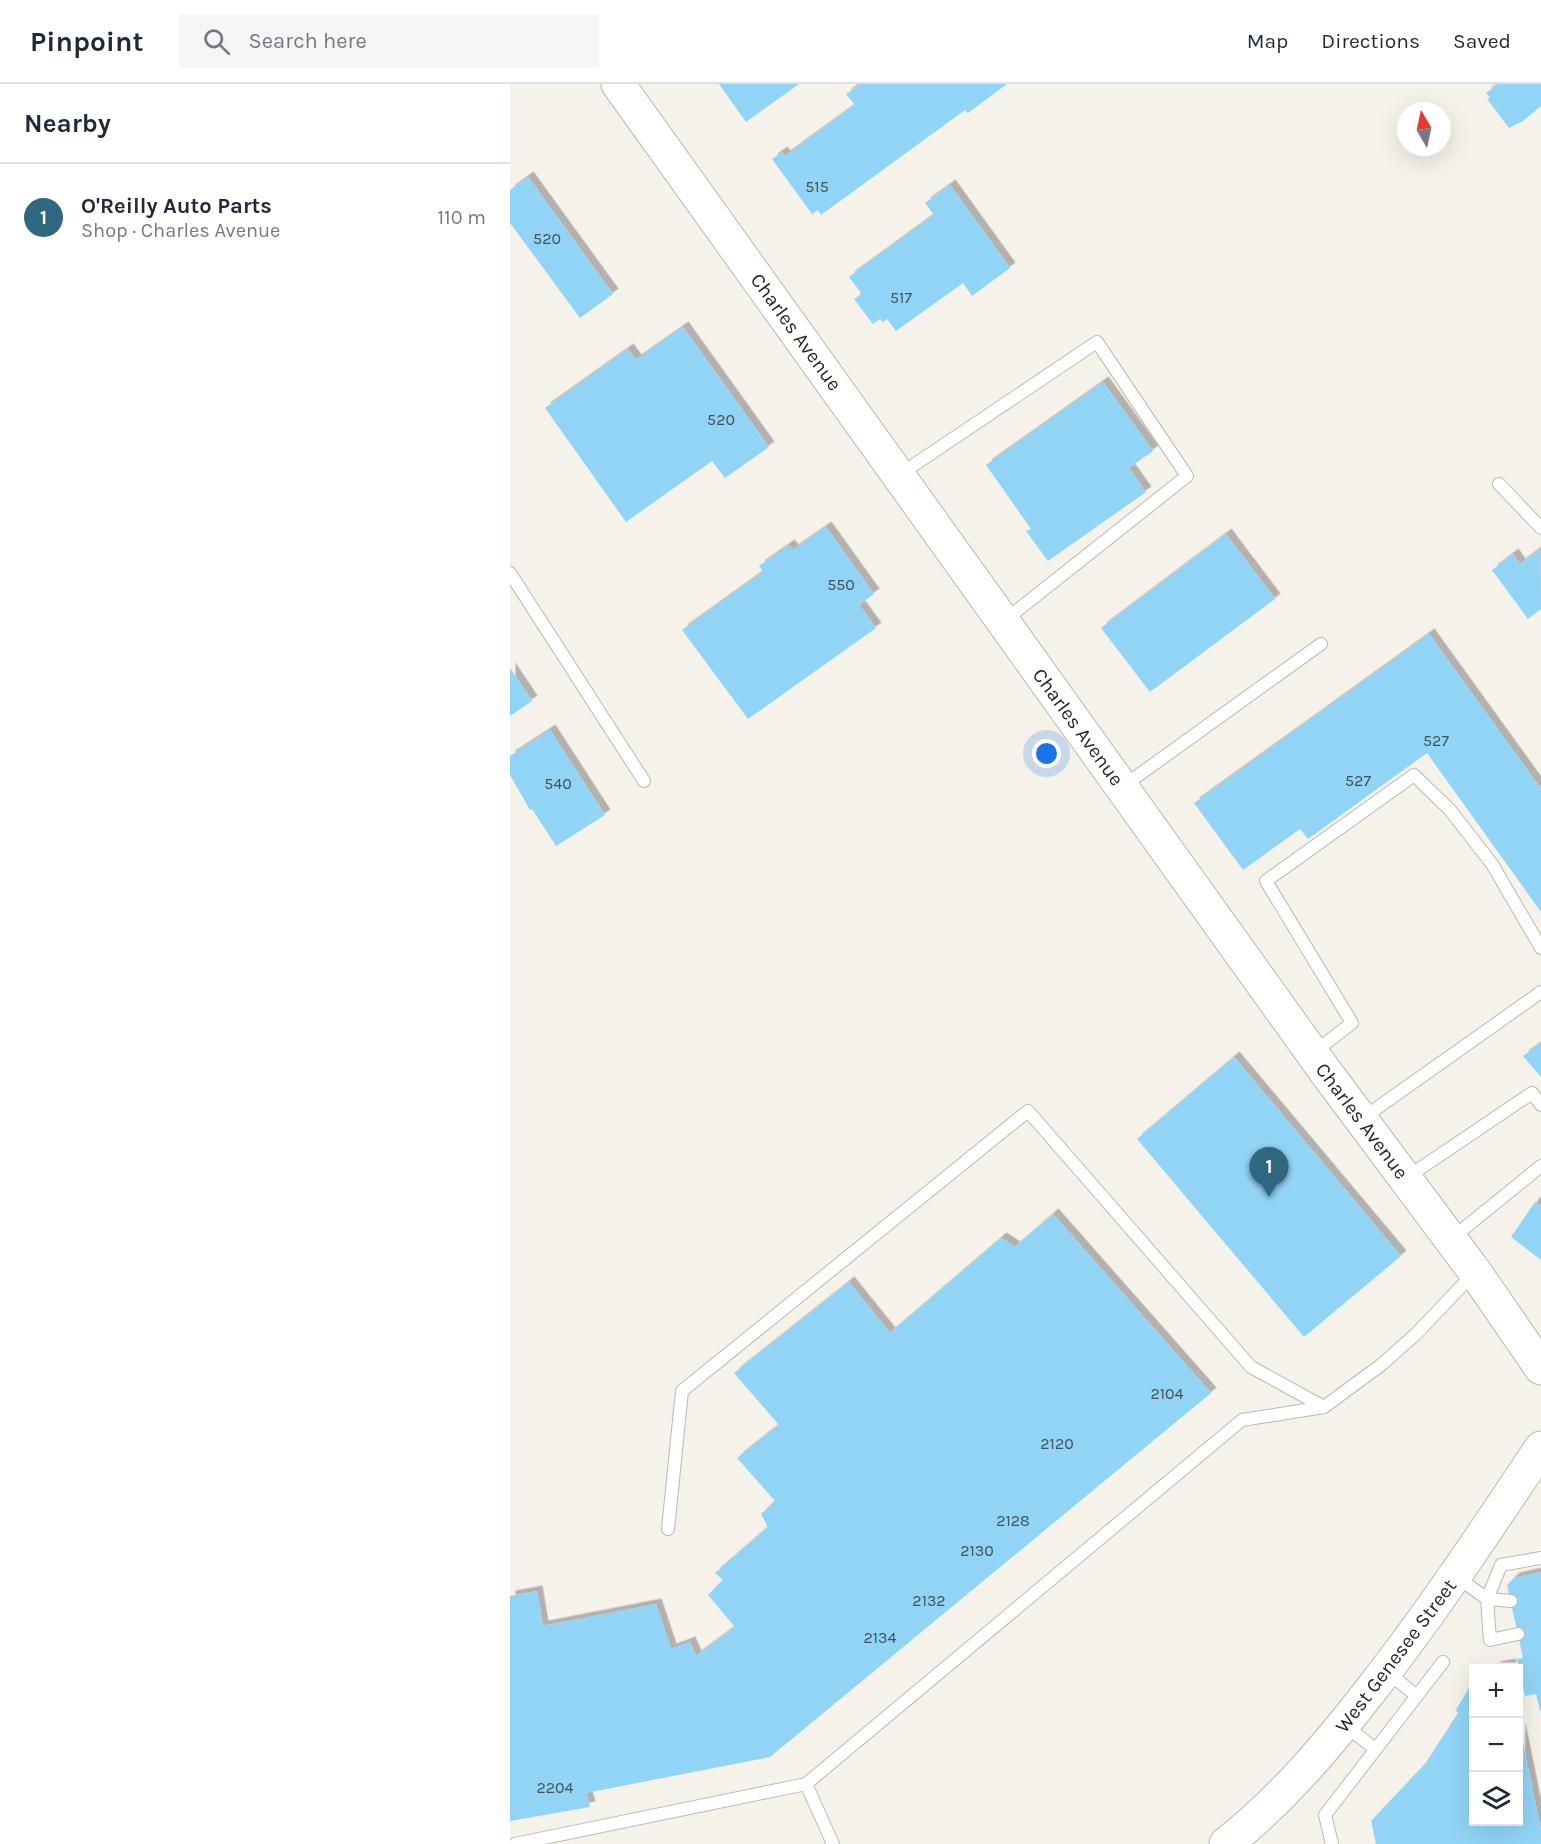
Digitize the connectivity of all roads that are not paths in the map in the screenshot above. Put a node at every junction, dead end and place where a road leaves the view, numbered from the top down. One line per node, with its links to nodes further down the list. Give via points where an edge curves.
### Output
1 (618, 84): 2 (street, Charles Avenue)
2 (898, 475): 6 (street, Charles Avenue); 6 (lane, via 1097,342 1187,476)
3 (1499, 484): 4 (lane)
4 (1541, 528)
5 (510, 573): 8 (lane)
6 (1003, 622): 9 (street, Charles Avenue)
7 (1321, 644): 9 (lane)
8 (644, 781)
9 (1121, 787): 12 (street, Charles Avenue)
10 (1541, 948): 12 (lane, via 1492,864 1450,810 1414,775 1266,880 1352,1023)
11 (1541, 992): 14 (lane)
12 (1312, 1054): 14 (street, Charles Avenue)
13 (1541, 1105): 16 (lane, via 1532,1094)
14 (1361, 1119): 16 (street, Charles Avenue)
15 (1541, 1166): 17 (lane)
16 (1405, 1179): 17 (street, Charles Avenue)
17 (1451, 1239): 18 (street, Charles Avenue)
18 (1475, 1272): 19 (street, Charles Avenue); 20 (lane, via 1398,1349)
19 (1541, 1368)
20 (1324, 1407): 22 (lane, via 1251,1367 1028,1111 682,1391); 33 (lane, via 1242,1420)
21 (1541, 1448): 24 (street, West Genesee Street)
22 (668, 1529)
23 (1541, 1558): 25 (lane, via 1501,1566)
24 (1456, 1577): 25 (lane); 29 (street, West Genesee Street)
25 (1488, 1599): 26 (lane); 27 (lane, via 1490,1640)
26 (1511, 1602)
27 (1518, 1634)
28 (1443, 1662): 30 (lane)
29 (1386, 1671): 30 (lane); 31 (street, West Genesee Street)
30 (1416, 1696): 32 (lane)
31 (1344, 1725): 32 (lane); 36 (street, West Genesee Street, via 1266,1812)
32 (1375, 1749): 37 (lane, via 1325,1815)
33 (806, 1784): 34 (lane); 35 (lane)
34 (515, 1844)
35 (833, 1844)
36 (1226, 1844)
37 (1332, 1844)

